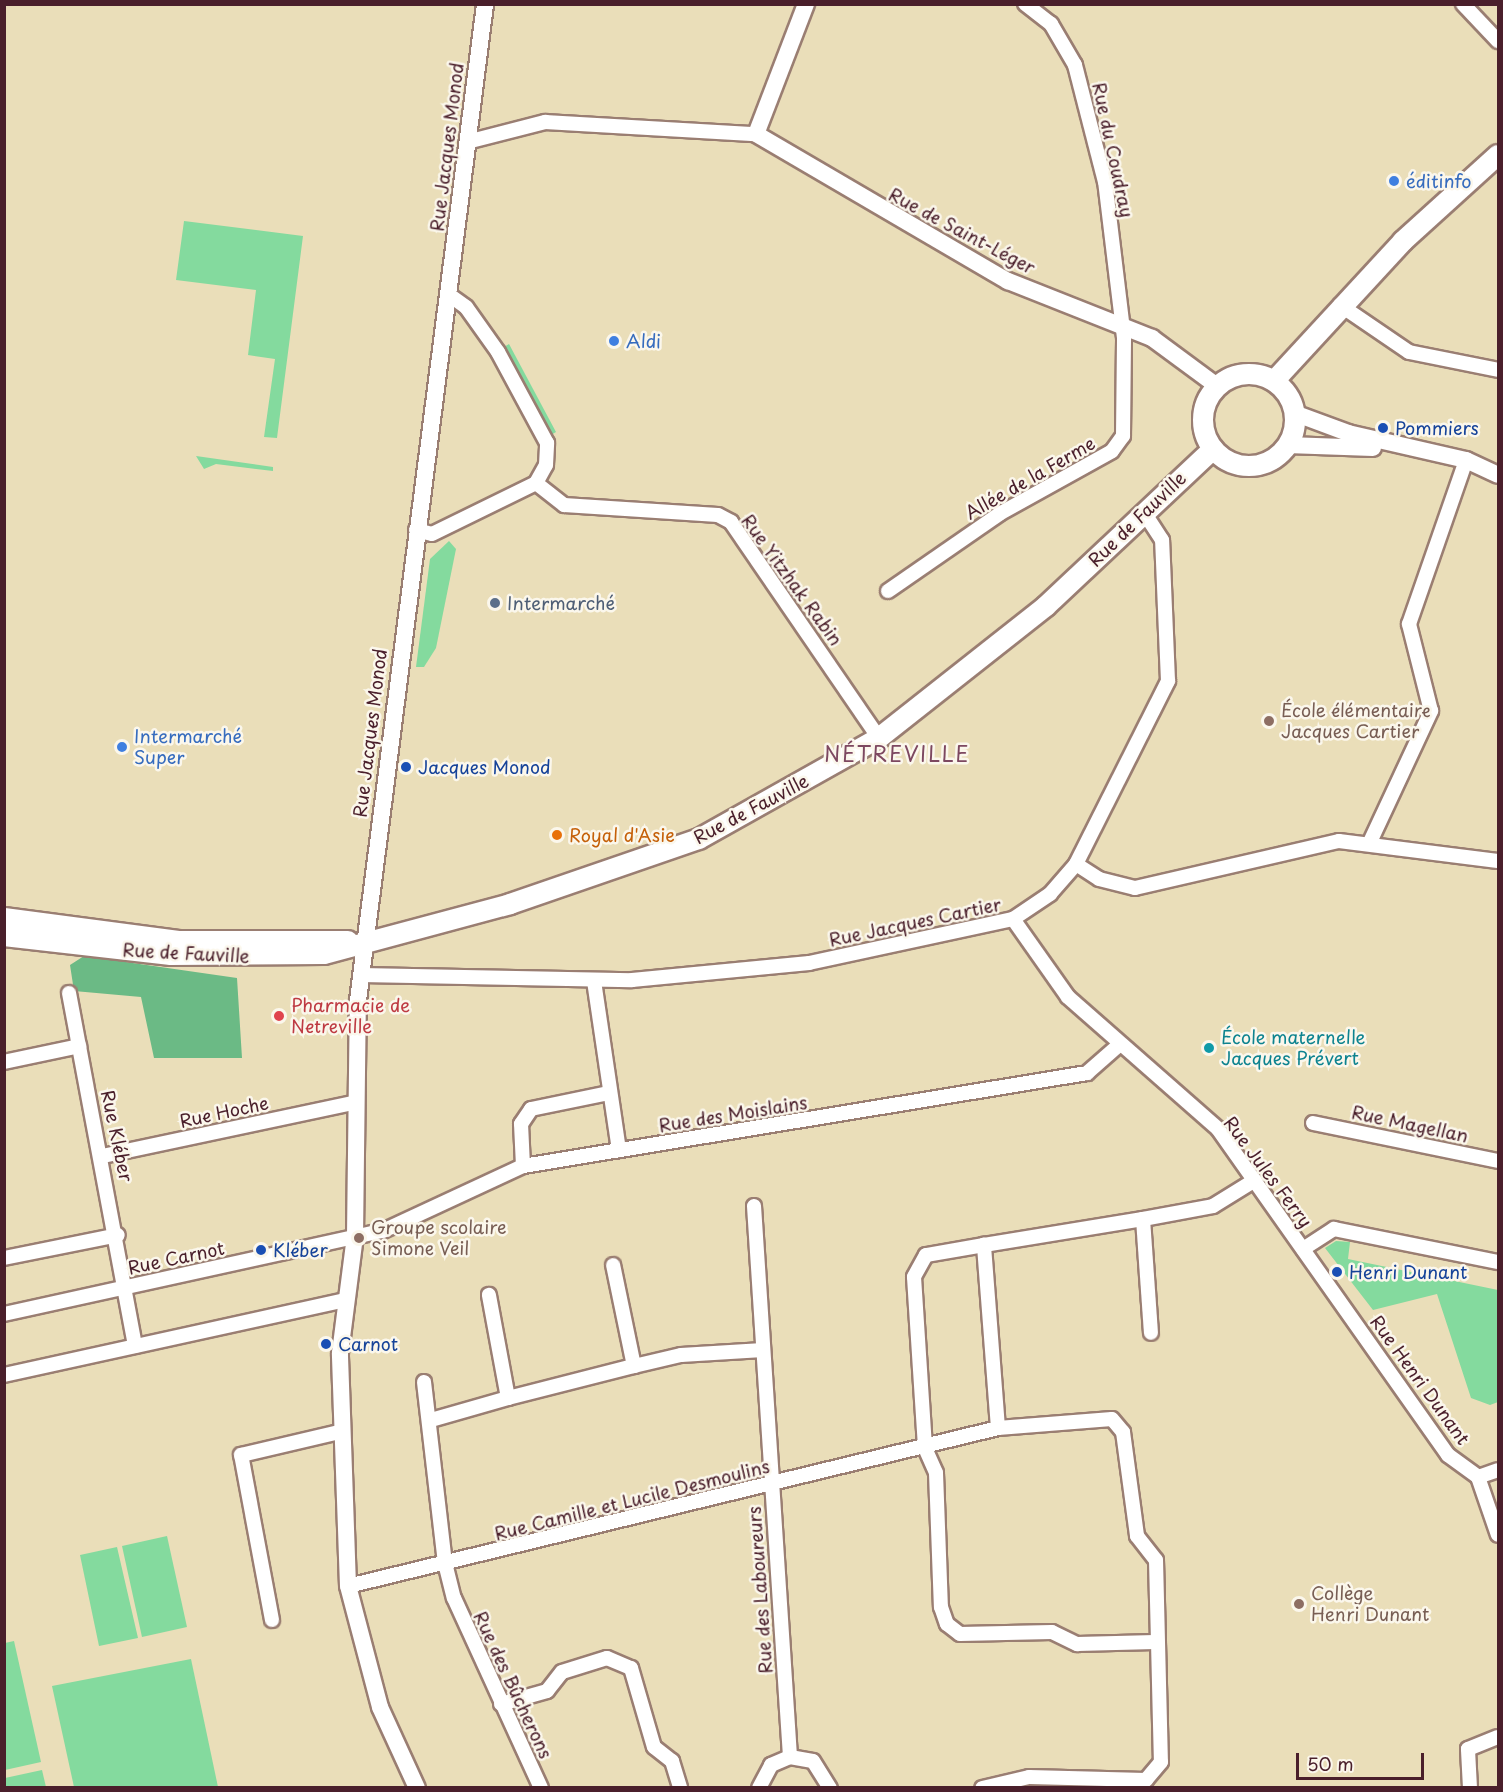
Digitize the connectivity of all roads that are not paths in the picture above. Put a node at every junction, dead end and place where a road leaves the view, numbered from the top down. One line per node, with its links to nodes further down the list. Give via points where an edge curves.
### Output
1 (485, 4): 7 (street, Rue Jacques Monod)
2 (806, 4): 6 (street)
3 (1025, 4): 11 (street, Rue du Coudray, via 1051,24 1076,65 1105,182)
4 (1463, 4): 5 (street)
5 (1498, 41)
6 (756, 134): 7 (street, via 545,122); 11 (street, Rue de Saint-Léger, via 1008,281)
7 (467, 142): 9 (street, Rue Jacques Monod)
8 (1498, 155): 10 (main road)
9 (448, 294): 21 (street, via 466,307 498,352 547,443 546,465); 23 (street, Rue Jacques Monod)
10 (1340, 305): 12 (street, via 1409,352); 13 (main road)
11 (1121, 323): 14 (street, Rue de Saint-Léger, via 1161,344); 24 (street, Allée de la Ferme, via 1123,436 1112,451 999,514)
12 (1498, 370)
13 (1274, 381): 14 (main road, via 1245,374); 15 (main road)
14 (1217, 386): 17 (main road, via 1202,416)
15 (1294, 413): 16 (main road); 18 (street, via 1348,433)
16 (1287, 445): 17 (main road, via 1258,465 1241,465); 18 (street)
17 (1212, 448): 22 (main road, Rue de Fauville)
18 (1439, 453): 19 (street)
19 (1466, 460): 20 (street); 26 (street, via 1409,624 1431,711)
20 (1498, 475)
21 (536, 483): 23 (street, via 432,534); 25 (street, Rue Yitzhak Rabin, via 564,505 718,515 731,522)
22 (1144, 512): 25 (main road, Rue de Fauville, via 1046,606); 28 (street, Rue Jacques Cartier, via 1162,540 1168,681)
23 (416, 530): 32 (street, Rue Jacques Monod)
24 (888, 591)
25 (879, 738): 32 (main road, Rue de Fauville, via 699,839 510,904)
26 (1370, 842): 27 (street); 28 (street, via 1339,841 1135,888 1099,879)
27 (1498, 861)
28 (1076, 864): 30 (street, Rue Jacques Cartier, via 1050,894)
29 (4, 918): 32 (main road, Rue de Fauville, via 177,941)
30 (1013, 919): 34 (street, Rue Jacques Cartier, via 809,963); 36 (street, Rue Jules Ferry, via 1068,997)
31 (4, 936): 32 (main road, Rue de Fauville, via 242,959 324,954)
32 (366, 942): 33 (street, Rue Jacques Monod)
33 (361, 975): 34 (street, Rue Jacques Cartier); 40 (street, Rue Jacques Monod)
34 (594, 981): 39 (street)
35 (69, 993): 37 (street, Rue Kléber)
36 (1119, 1045): 42 (street, Rue des Moislains, via 1087,1073); 46 (street, Rue Jules Ferry, via 1218,1129)
37 (79, 1046): 38 (street); 43 (street, Rue Kléber)
38 (4, 1062)
39 (609, 1093): 42 (street); 45 (street, via 531,1109 521,1124)
40 (353, 1103): 43 (street, Rue Hoche); 50 (street, Rue Jacques Monod)
41 (1313, 1123): 44 (street, Rue Magellan)
42 (619, 1150): 45 (street, Rue des Moislains)
43 (103, 1156): 49 (street, Rue Kléber)
44 (1498, 1161)
45 (523, 1166): 50 (street, Rue des Moislains, via 393,1227)
46 (1255, 1180): 48 (street, via 1213,1206); 52 (street, Rue Jules Ferry)
47 (754, 1206): 62 (street, Rue des Laboureurs)
48 (1143, 1219): 51 (street); 60 (street)
49 (118, 1235): 53 (street, Rue Carnot); 56 (street, Rue Kléber)
50 (355, 1236): 56 (street, Rue Carnot); 58 (street, Rue Jacques Monod)
51 (984, 1245): 68 (street); 70 (street, via 926,1255 916,1266)
52 (1303, 1249): 54 (street, Rue Jules Ferry, via 1334,1230); 72 (street, Rue Henri Dunant, via 1448,1455)
53 (4, 1258)
54 (1498, 1262)
55 (613, 1265): 63 (street)
56 (123, 1287): 59 (street, Rue Carnot); 61 (street, Rue Kléber)
57 (489, 1295): 66 (street)
58 (345, 1300): 61 (street); 69 (street, Rue Jacques Monod)
59 (4, 1314)
60 (1150, 1333)
61 (135, 1346): 64 (street)
62 (763, 1350): 63 (street, via 681,1355); 73 (street, Rue des Laboureurs)
63 (634, 1366): 66 (street)
64 (4, 1375)
65 (424, 1382): 67 (street, Rue des Bûcherons)
66 (508, 1398): 67 (street)
67 (431, 1420): 75 (street, Rue des Bûcherons)
68 (998, 1428): 70 (street, Rue Camille et Lucile Desmoulins); 78 (street, Rue Camille et Lucile Desmoulins, via 1112,1419 1123,1432 1137,1536 1156,1560)
69 (339, 1432): 76 (street, Rue Jacques Monod); 77 (street, via 241,1455)
70 (925, 1448): 73 (street, Rue Camille et Lucile Desmoulins); 78 (street, via 936,1473 941,1607 948,1624 960,1634 1052,1632 1077,1644)
71 (1498, 1470): 72 (street)
72 (1478, 1477): 74 (street)
73 (770, 1485): 75 (street, Rue Camille et Lucile Desmoulins); 81 (street, Rue des Laboureurs)
74 (1498, 1535)
75 (444, 1563): 76 (street, Rue Camille et Lucile Desmoulins); 79 (street, Rue des Bûcherons, via 465,1632)
76 (348, 1586): 83 (street, Rue Jacques Monod, via 380,1707)
77 (272, 1620)
78 (1155, 1642): 82 (street, via 1162,1750 1155,1773 1146,1780)
79 (501, 1704): 84 (street, Rue des Bûcherons); 85 (street, via 547,1691 562,1672 607,1658 631,1668 654,1748 672,1761)
80 (1498, 1737): 89 (street, via 1468,1749)
81 (790, 1757): 86 (street, via 771,1765); 87 (street, via 813,1761)
82 (1065, 1783): 88 (street, via 1029,1777)
83 (417, 1788)
84 (541, 1788)
85 (680, 1788)
86 (759, 1788)
87 (830, 1788)
88 (982, 1788)
89 (1470, 1788)

